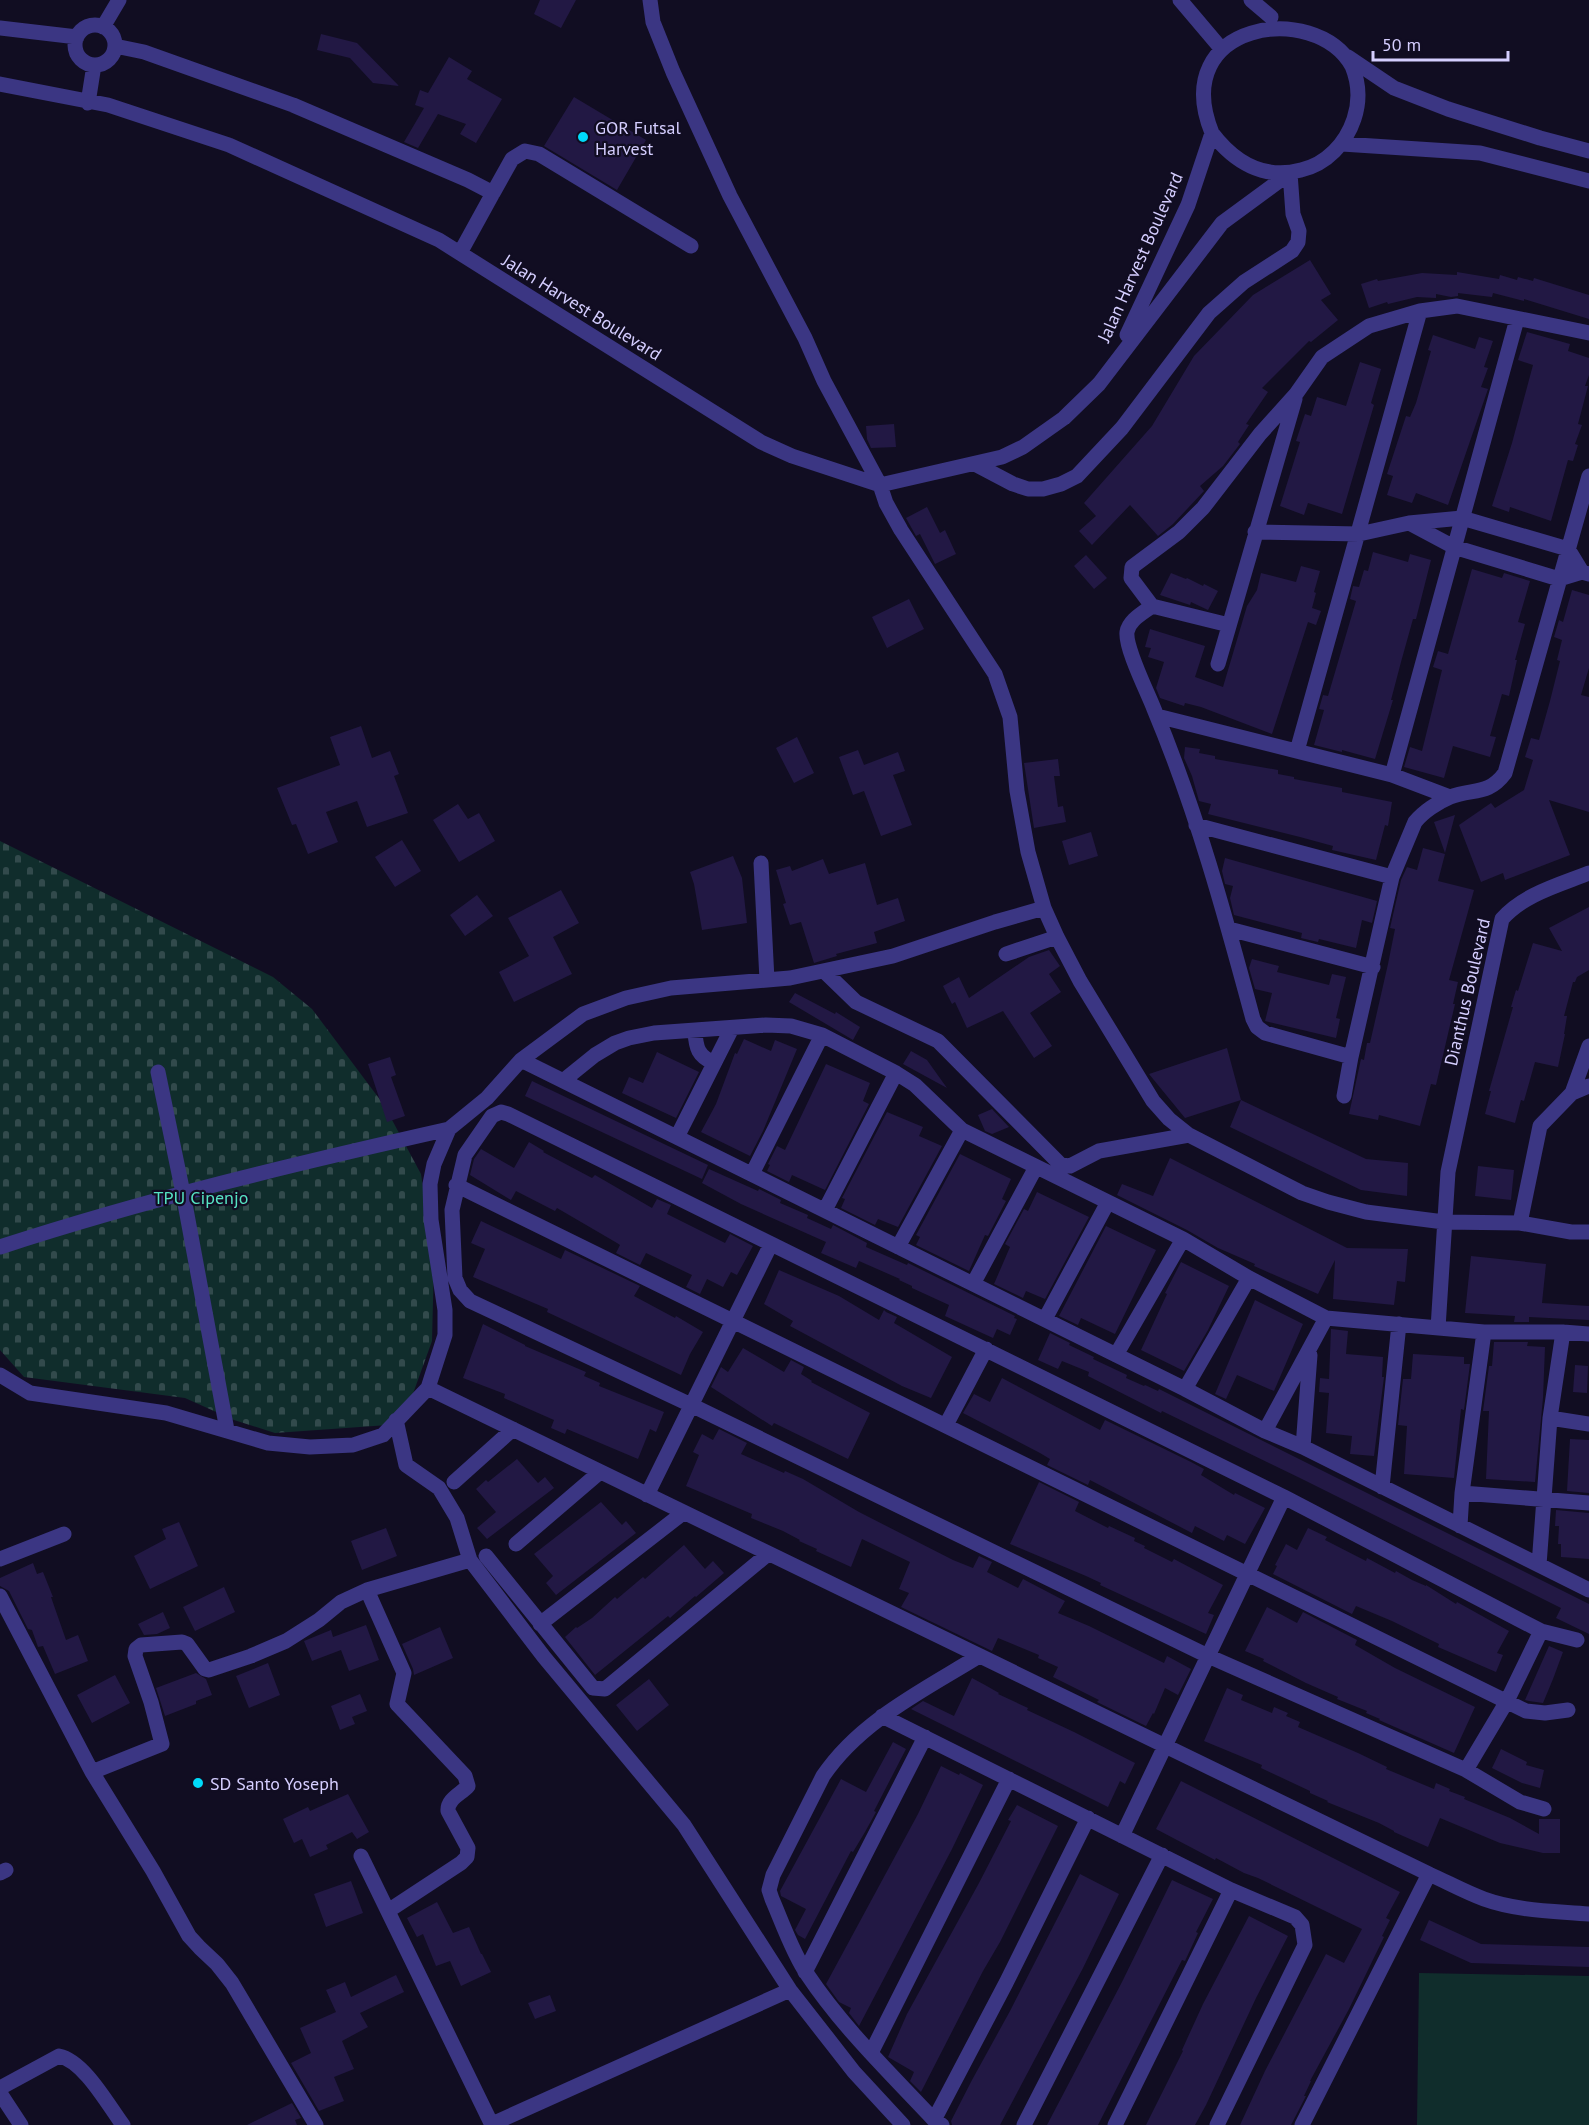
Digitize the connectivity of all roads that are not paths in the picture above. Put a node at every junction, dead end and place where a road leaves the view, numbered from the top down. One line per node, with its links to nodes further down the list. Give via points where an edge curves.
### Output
1 (119, 0): 6 (street)
2 (650, 0): 30 (street, via 653,22 673,72 730,196)
3 (1251, 0): 5 (street)
4 (1184, 2): 10 (street)
5 (1271, 17): 10 (street, Jalan Harvest Boulevard, via 1242,26); 11 (street, Jalan Harvest Boulevard, via 1294,18 1316,25)
6 (103, 27): 8 (street, via 88,26); 9 (street)
7 (0, 28): 8 (street)
8 (77, 37): 12 (street, via 76,52 86,63)
9 (115, 46): 12 (street, via 108,60); 20 (street, via 144,52 294,105)
10 (1219, 46): 15 (street, Jalan Harvest Boulevard, via 1203,79 1205,116)
11 (1348, 57): 16 (street, Jalan Harvest Boulevard, via 1355,74 1358,101 1352,128); 17 (street, Jalan Harvest Boulevard, via 1394,88 1448,109)
12 (94, 65): 14 (street)
13 (0, 84): 14 (street, Jalan Harvest Boulevard)
14 (88, 103): 22 (street, Jalan Harvest Boulevard, via 108,105 229,145)
15 (1212, 133): 18 (street, Jalan Harvest Boulevard, via 1237,160 1271,173); 26 (street, Jalan Harvest Boulevard, via 1188,206)
16 (1342, 144): 18 (street, Jalan Harvest Boulevard, via 1319,163); 19 (street, via 1480,153)
17 (1589, 151)
18 (1290, 173): 26 (street, Jalan Harvest Boulevard, via 1222,223); 28 (street, via 1293,214 1299,231 1292,251 1244,282 1209,313 1122,428 1077,476 1043,489 1028,489)
19 (1589, 181)
20 (493, 193): 21 (street, via 512,159 525,152 538,154); 22 (street)
21 (691, 246)
22 (460, 253): 30 (street, Jalan Harvest Boulevard, via 761,442)
23 (1420, 311): 24 (street, via 1457,306); 27 (street, via 1369,326 1340,344 1322,357); 34 (street)
24 (1517, 319): 25 (street); 31 (street)
25 (1589, 333)
26 (1115, 362): 28 (street, Jalan Harvest Boulevard, via 1064,418 1002,458)
27 (1296, 394): 33 (street); 39 (street, via 1203,508 1179,532 1132,567 1131,578)
28 (975, 464): 30 (street, Jalan Harvest Boulevard)
29 (1589, 476): 36 (street)
30 (880, 485): 50 (street, via 901,530 995,674 1010,717 1018,801)
31 (1462, 518): 32 (street); 35 (street); 36 (street)
32 (1409, 523): 34 (street); 35 (street)
33 (1256, 532): 34 (street); 40 (street)
34 (1359, 534): 43 (street)
35 (1454, 548): 38 (street); 44 (street)
36 (1568, 549): 37 (street); 38 (street)
37 (1586, 573): 38 (street)
38 (1559, 579): 45 (street, via 1504,773 1488,789)
39 (1152, 606): 40 (street); 42 (street, via 1136,618 1127,634)
40 (1229, 625): 41 (street)
41 (1218, 664)
42 (1157, 716): 43 (street); 46 (street)
43 (1297, 751): 44 (street)
44 (1392, 775): 45 (street)
45 (1450, 797): 49 (street, via 1415,822)
46 (1196, 825): 49 (street); 51 (street)
47 (761, 863): 56 (street)
48 (1589, 873): 80 (street, Dianthus Boulevard, via 1524,900 1502,919 1448,1172)
49 (1392, 877): 54 (street)
50 (1044, 908): 52 (street); 55 (street, via 893,956)
51 (1229, 929): 54 (street); 61 (street, via 1257,1027 1265,1033)
52 (1057, 937): 53 (street); 72 (street, via 1153,1101)
53 (1006, 954)
54 (1373, 967): 61 (street)
55 (824, 971): 56 (street); 72 (street, via 856,1002 938,1041 1060,1165 1070,1166 1099,1151)
56 (767, 980): 62 (street, via 671,988 626,998 583,1014)
57 (732, 1028): 58 (street); 59 (street, via 791,1026); 63 (street)
58 (695, 1032): 63 (street, via 696,1049); 66 (street, via 654,1033 615,1043)
59 (822, 1035): 65 (street); 75 (street)
60 (1589, 1046): 68 (street)
61 (1351, 1058): 69 (street)
62 (521, 1060): 66 (street); 70 (street, via 487,1098)
63 (714, 1063): 73 (street)
64 (158, 1072): 77 (street)
65 (896, 1072): 71 (street); 79 (street)
66 (564, 1080): 73 (street)
67 (1589, 1086): 68 (street)
68 (1572, 1093): 81 (street, via 1539,1126)
69 (1344, 1096)
70 (449, 1129): 77 (street); 101 (street, via 430,1184 445,1335)
71 (962, 1130): 74 (street); 86 (street)
72 (1189, 1135): 80 (street, via 1328,1202 1366,1212)
73 (677, 1137): 75 (street)
74 (1036, 1167): 78 (street); 88 (street)
75 (752, 1174): 79 (street)
76 (456, 1185): 84 (street, via 465,1155 492,1116 501,1112); 91 (street); 103 (street, via 452,1210 455,1278 470,1301)
77 (183, 1193): 85 (street); 108 (street)
78 (1108, 1202): 83 (street); 90 (street)
79 (825, 1210): 86 (street)
80 (1444, 1222): 81 (street); 93 (street, Dianthus Boulevard)
81 (1520, 1223): 82 (street)
82 (1589, 1232)
83 (1183, 1239): 87 (street); 99 (street)
84 (771, 1244): 91 (street); 97 (street)
85 (0, 1247)
86 (898, 1247): 88 (street)
87 (1249, 1278): 89 (street); 102 (street)
88 (973, 1284): 90 (street)
89 (1326, 1318): 92 (street); 98 (street)
90 (1045, 1319): 99 (street)
91 (732, 1321): 103 (street); 107 (street)
92 (1399, 1324): 93 (street); 114 (street)
93 (1438, 1328): 94 (street)
94 (1484, 1332): 95 (street); 115 (street)
95 (1563, 1332): 96 (street); 104 (street)
96 (1589, 1334)
97 (986, 1349): 107 (street); 117 (street)
98 (1310, 1349): 110 (street); 111 (street)
99 (1116, 1355): 102 (street)
100 (0, 1375): 108 (street, via 30,1393 166,1413)
101 (428, 1388): 105 (street); 109 (street)
102 (1185, 1389): 110 (street)
103 (691, 1405): 116 (street); 137 (street)
104 (1550, 1418): 106 (street); 118 (street)
105 (396, 1420): 108 (street, via 383,1435 343,1446 268,1443); 127 (street, via 406,1465 439,1488 457,1518)
106 (1589, 1424)
107 (946, 1425): 129 (street)
108 (227, 1430)
109 (513, 1430): 112 (street); 113 (street)
110 (1265, 1431): 111 (street)
111 (1303, 1448): 114 (street)
112 (600, 1472): 116 (street); 123 (street)
113 (454, 1482)
114 (1382, 1487): 121 (street)
115 (1462, 1492): 118 (street); 121 (street)
116 (646, 1495): 120 (street)
117 (1284, 1497): 129 (street); 134 (street)
118 (1544, 1499): 119 (street); 128 (street)
119 (1589, 1503)
120 (683, 1513): 124 (street); 133 (street)
121 (1460, 1526): 128 (street)
122 (64, 1534): 126 (street)
123 (516, 1544)
124 (768, 1554): 133 (street, via 605,1689 593,1688); 136 (street)
125 (486, 1556): 133 (street)
126 (0, 1559)
127 (470, 1560): 131 (street); 156 (street, via 544,1658 684,1826)
128 (1539, 1565): 130 (street)
129 (1247, 1574): 137 (street); 138 (street)
130 (1587, 1588)
131 (367, 1590): 144 (street, via 340,1602 286,1641 209,1670 182,1642 141,1645 135,1656 162,1744); 153 (street, via 404,1673 397,1704 465,1776 468,1786 448,1806 468,1848 467,1857)
132 (0, 1596): 144 (street)
133 (540, 1624)
134 (1541, 1631): 135 (street); 138 (street)
135 (1577, 1640)
136 (979, 1656): 140 (street); 142 (street)
137 (1208, 1656): 142 (street); 143 (street)
138 (1507, 1701): 139 (street, via 1526,1711); 143 (street)
139 (1568, 1710)
140 (882, 1716): 141 (street); 155 (street, via 827,1769 771,1881 772,1899)
141 (925, 1737): 145 (street); 155 (street)
142 (1165, 1746): 148 (street); 151 (street)
143 (1466, 1770): 146 (street, via 1520,1802)
144 (92, 1772): 163 (street, via 189,1936 232,1983)
145 (1009, 1779): 147 (street); 157 (street)
146 (1544, 1809)
147 (1088, 1818): 148 (street); 160 (street)
148 (1122, 1836): 150 (street)
149 (361, 1856): 153 (street)
150 (1162, 1856): 152 (street); 166 (street)
151 (1429, 1874): 154 (street, via 1484,1899 1523,1909); 169 (street)
152 (1231, 1890): 167 (street); 168 (street, via 1295,1917 1302,1925 1305,1945)
153 (388, 1911): 164 (street)
154 (1589, 1914)
155 (805, 1972): 157 (street)
156 (790, 1990): 164 (street); 165 (street, via 854,2072)
157 (871, 2053): 160 (street)
158 (0, 2088): 162 (street, via 59,2056 67,2058 79,2065)
159 (0, 2093): 161 (street)
160 (938, 2123)
161 (21, 2125)
162 (123, 2125)
163 (316, 2125)
164 (492, 2125)
165 (903, 2125)
166 (1024, 2125)
167 (1115, 2125)
168 (1217, 2125)
169 (1302, 2125)

